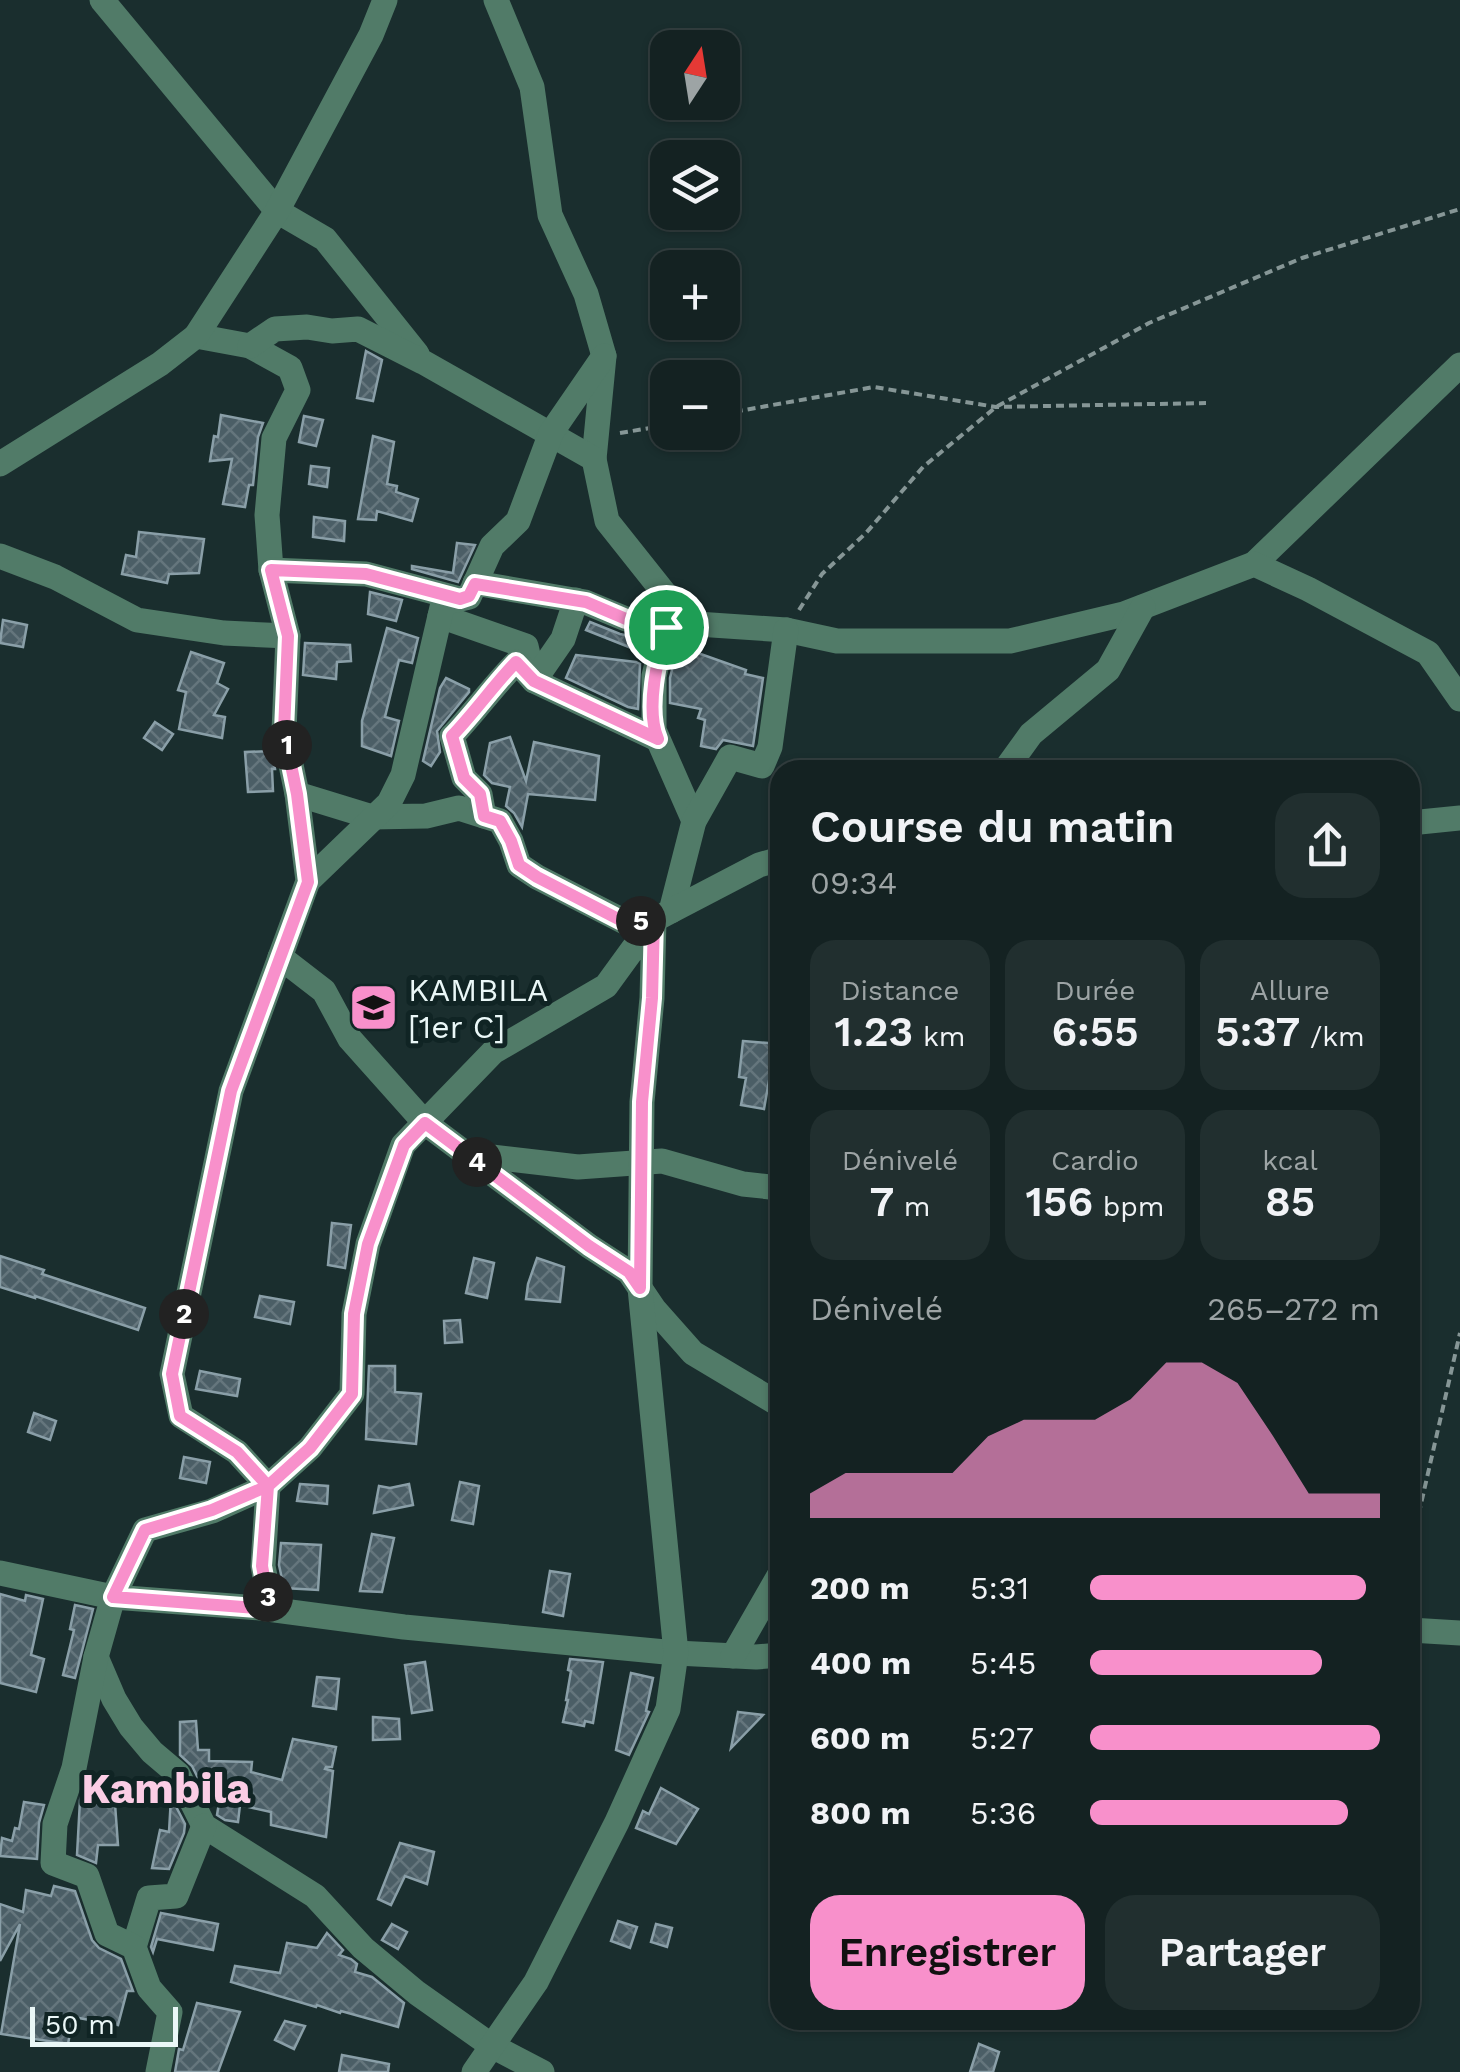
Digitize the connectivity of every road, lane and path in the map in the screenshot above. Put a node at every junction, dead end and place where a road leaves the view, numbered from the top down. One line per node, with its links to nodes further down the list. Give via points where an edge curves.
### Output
1 (102, 0): 5 (street)
2 (385, 0): 5 (street)
3 (496, 0): 8 (street, via 532,87 550,215 586,294)
4 (1460, 209): 12 (path, via 1302,258 1149,323)
5 (277, 211): 6 (street); 9 (street, via 325,239)
6 (196, 336): 7 (street); 17 (street)
7 (250, 346): 9 (street, via 275,329 358,330); 20 (street, via 290,368 298,390 274,438 267,515)
8 (604, 356): 15 (street); 16 (street)
9 (423, 362): 15 (street)
10 (1460, 366): 19 (street)
11 (1206, 403): 12 (path)
12 (996, 407): 13 (path, via 874,386); 25 (path, via 924,467 822,574)
13 (740, 411)
14 (650, 430): 16 (path)
15 (551, 433): 16 (street); 21 (street, via 518,521 492,546)
16 (595, 448): 24 (street, via 606,521 669,598)
17 (0, 464)
18 (0, 556): 26 (street, via 56,576 137,620)
19 (1254, 564): 23 (street); 28 (street, via 1428,653)
20 (271, 570): 21 (street, via 366,574); 26 (street)
21 (458, 600): 22 (street); 27 (street, via 526,646); 35 (street, via 403,775)
22 (576, 600): 24 (street, via 626,619); 27 (street, via 563,639)
23 (1142, 607): 25 (street, via 1010,641 838,641); 31 (street, via 1108,670 1031,734)
24 (666, 624): 25 (street); 29 (street, via 654,676)
25 (786, 630): 30 (street)
26 (288, 636): 33 (street, via 284,731)
27 (534, 681): 29 (street); 34 (street, via 516,662 452,736)
28 (1460, 699)
29 (658, 739): 37 (street)
30 (771, 760)
31 (1012, 760)
32 (770, 769): 37 (street, via 730,758)
33 (297, 794): 35 (street); 40 (street)
34 (484, 816): 35 (street, via 458,808); 41 (street, via 500,821 519,865 537,877 626,923)
35 (372, 817): 40 (street)
36 (1460, 818): 38 (street)
37 (694, 821): 41 (street)
38 (1420, 822)
39 (770, 862): 41 (street)
40 (308, 882): 42 (street)
41 (663, 915): 43 (street, via 606,986 493,1052); 45 (street, via 642,1102)
42 (280, 957): 43 (street, via 324,991 350,1039); 50 (street, via 231,1091 172,1374 180,1416 237,1452)
43 (425, 1123): 44 (street); 50 (street, via 404,1145 368,1244 354,1314 352,1394 310,1448)
44 (466, 1154): 45 (street, via 578,1167); 47 (street, via 629,1272)
45 (642, 1162): 46 (street); 47 (street)
46 (770, 1187)
47 (640, 1288): 49 (street, via 693,1353); 58 (street)
48 (1460, 1333): 51 (path)
49 (770, 1398)
50 (268, 1486): 54 (street, via 145,1530); 55 (street, via 262,1566)
51 (1420, 1508)
52 (0, 1573): 54 (street)
53 (770, 1591): 60 (street)
54 (113, 1597): 55 (street); 61 (street)
55 (270, 1609): 58 (street)
56 (1420, 1631): 57 (street)
57 (1460, 1633)
58 (676, 1652): 60 (street); 64 (street, via 668,1709 618,1822 536,1982)
59 (770, 1655): 60 (street)
60 (733, 1656)
61 (96, 1658): 62 (street, via 130,1727 178,1774); 63 (street, via 56,1824 53,1863 87,1876 107,1934)
62 (204, 1826): 63 (street, via 176,1896 149,1898); 64 (street, via 315,1896 362,1948)
63 (134, 1947): 65 (street, via 149,1988 170,2012)
64 (492, 2046): 66 (street); 67 (street)
65 (158, 2072)
66 (474, 2072)
67 (542, 2072)

